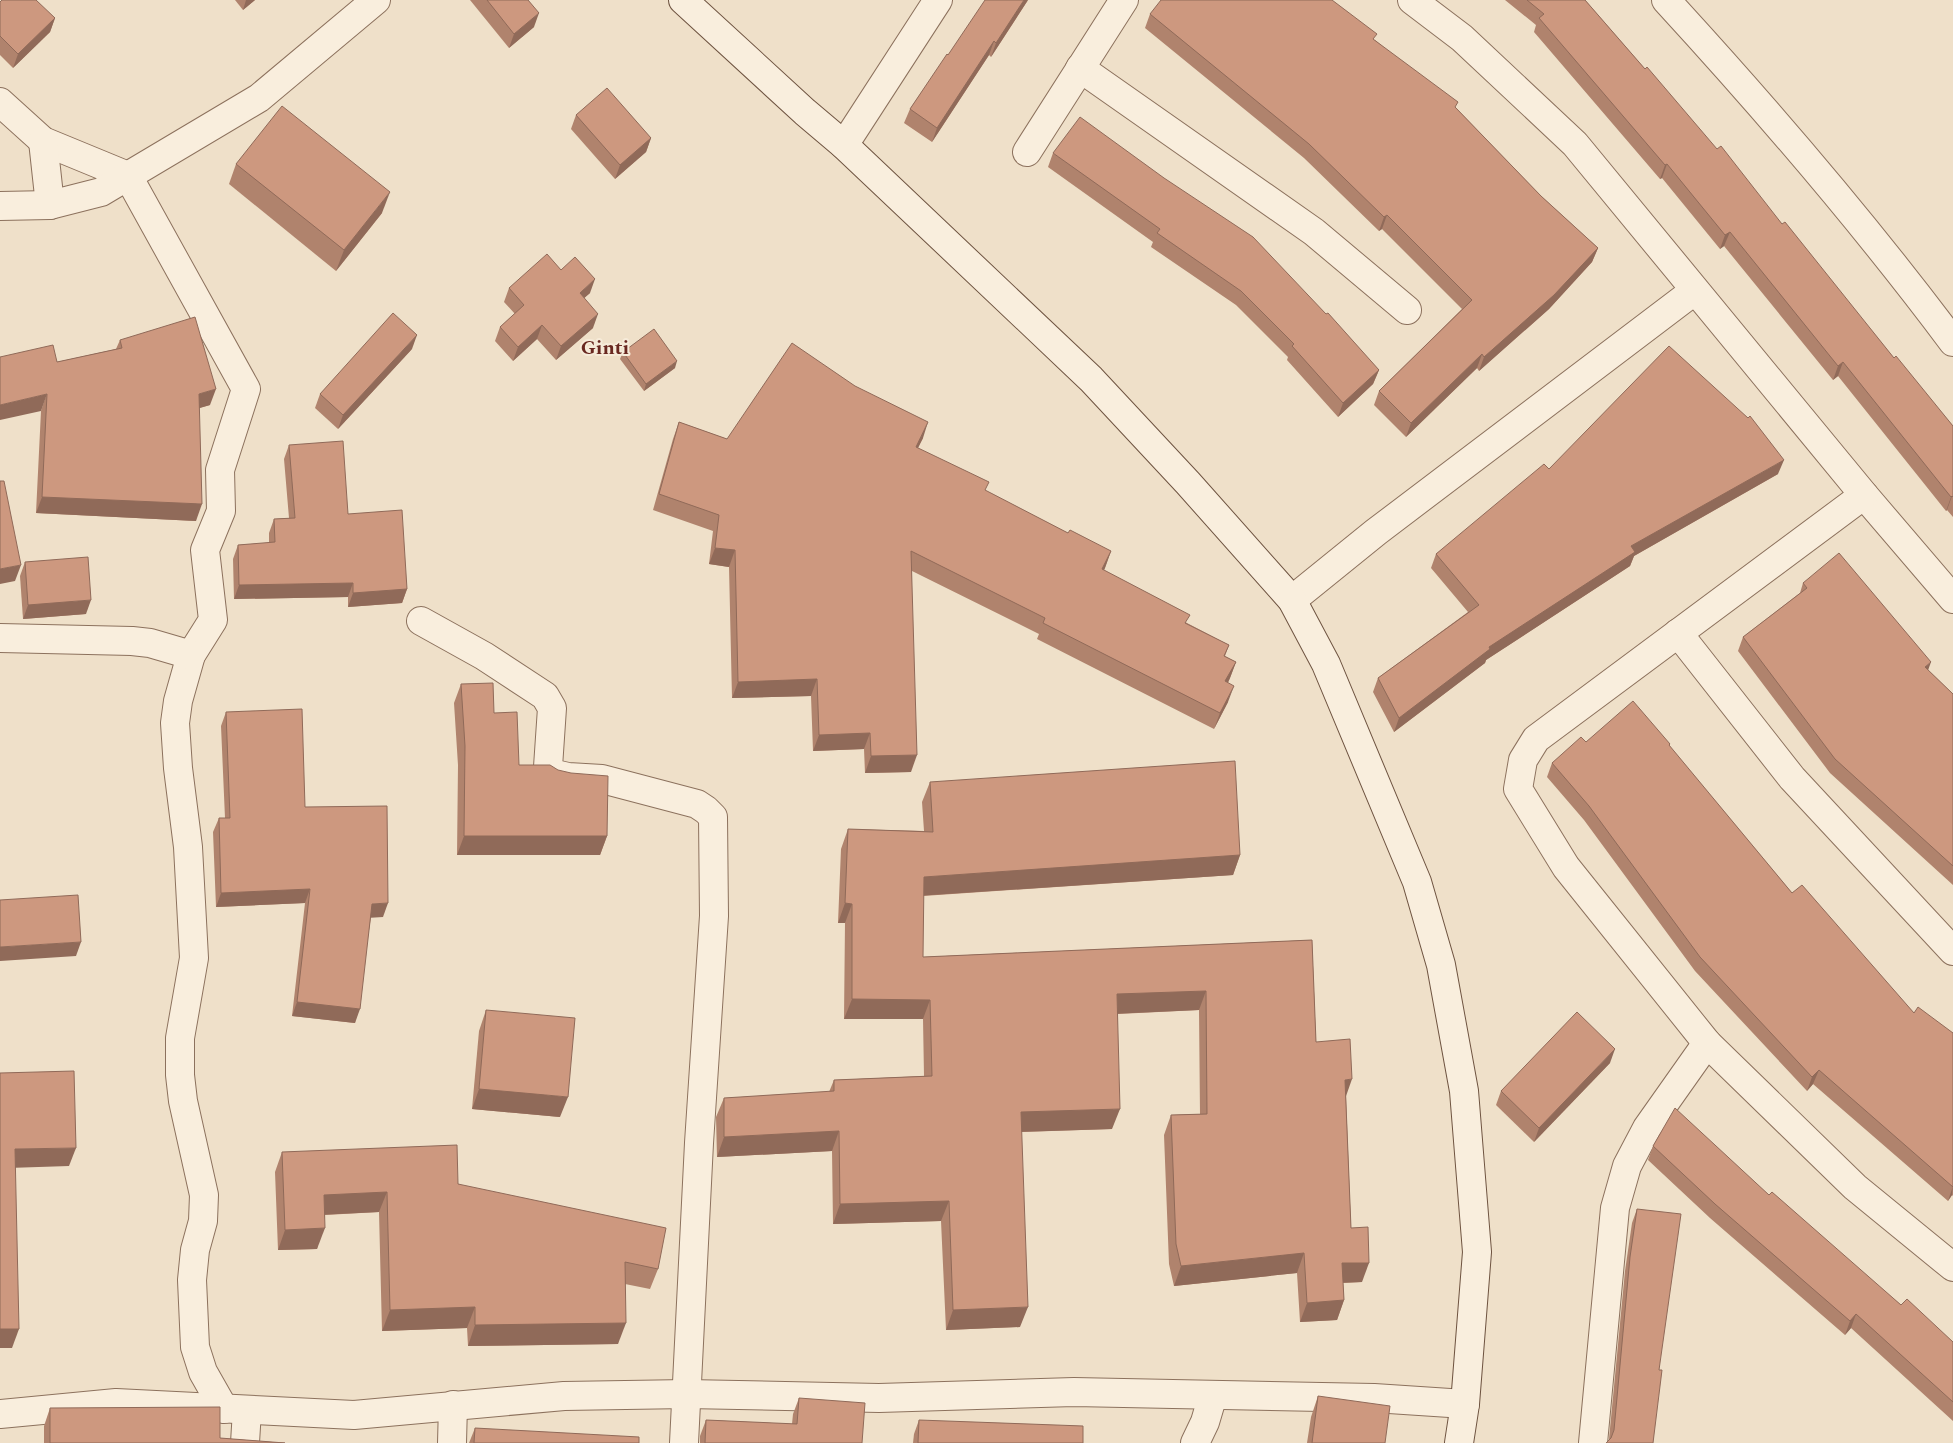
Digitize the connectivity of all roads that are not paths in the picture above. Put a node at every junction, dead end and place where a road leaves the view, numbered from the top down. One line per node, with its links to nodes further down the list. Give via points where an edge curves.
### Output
1 (376, 0): 12 (street, via 259,98)
2 (683, 0): 10 (street)
3 (938, 0): 10 (street)
4 (1124, 0): 7 (street)
5 (1412, 0): 15 (street, via 1462,38 1574,144)
6 (1666, 0): 17 (street, via 1761,103)
7 (1080, 68): 11 (street); 16 (street, via 1314,232)
8 (0, 102): 9 (street)
9 (44, 141): 12 (street); 13 (street)
10 (844, 145): 20 (street, via 1091,379)
11 (1027, 152)
12 (128, 176): 13 (street, via 102,192); 24 (street, via 246,389 220,470 221,511 205,550 213,620)
13 (50, 205): 14 (street)
14 (0, 206)
15 (1694, 290): 18 (street); 20 (street, via 1376,532)
16 (1407, 310)
17 (1953, 342)
18 (1864, 495): 19 (street); 22 (street)
19 (1953, 598)
20 (1292, 600): 30 (street, via 1326,664 1417,882 1441,965 1464,1091 1477,1252)
21 (421, 621): 28 (street, via 484,656 545,696 552,708 548,767 555,774 602,779 639,788 697,804 713,817 714,916)
22 (1678, 633): 25 (street, via 1792,778); 26 (street, via 1536,739 1523,760 1518,789 1566,867)
23 (0, 638): 24 (street, via 132,641)
24 (191, 655): 32 (street, via 175,723 188,847 194,958 180,1038 180,1075 204,1195 203,1221 195,1250 192,1280 195,1348 203,1372)
25 (1953, 951)
26 (1707, 1043): 27 (street, via 1855,1187); 39 (street, via 1647,1128 1627,1166 1615,1208)
27 (1953, 1267)
28 (686, 1394): 29 (street, via 879,1398 1074,1392); 31 (street, via 564,1396); 36 (street)
29 (1213, 1395): 30 (street, via 1374,1398); 37 (street)
30 (1465, 1404): 38 (street)
31 (453, 1405): 32 (street, via 354,1416); 35 (street)
32 (235, 1409): 33 (street, via 116,1403); 34 (street)
33 (0, 1414)
34 (245, 1443)
35 (452, 1443)
36 (684, 1443)
37 (1195, 1443)
38 (1458, 1443)
39 (1593, 1443)

